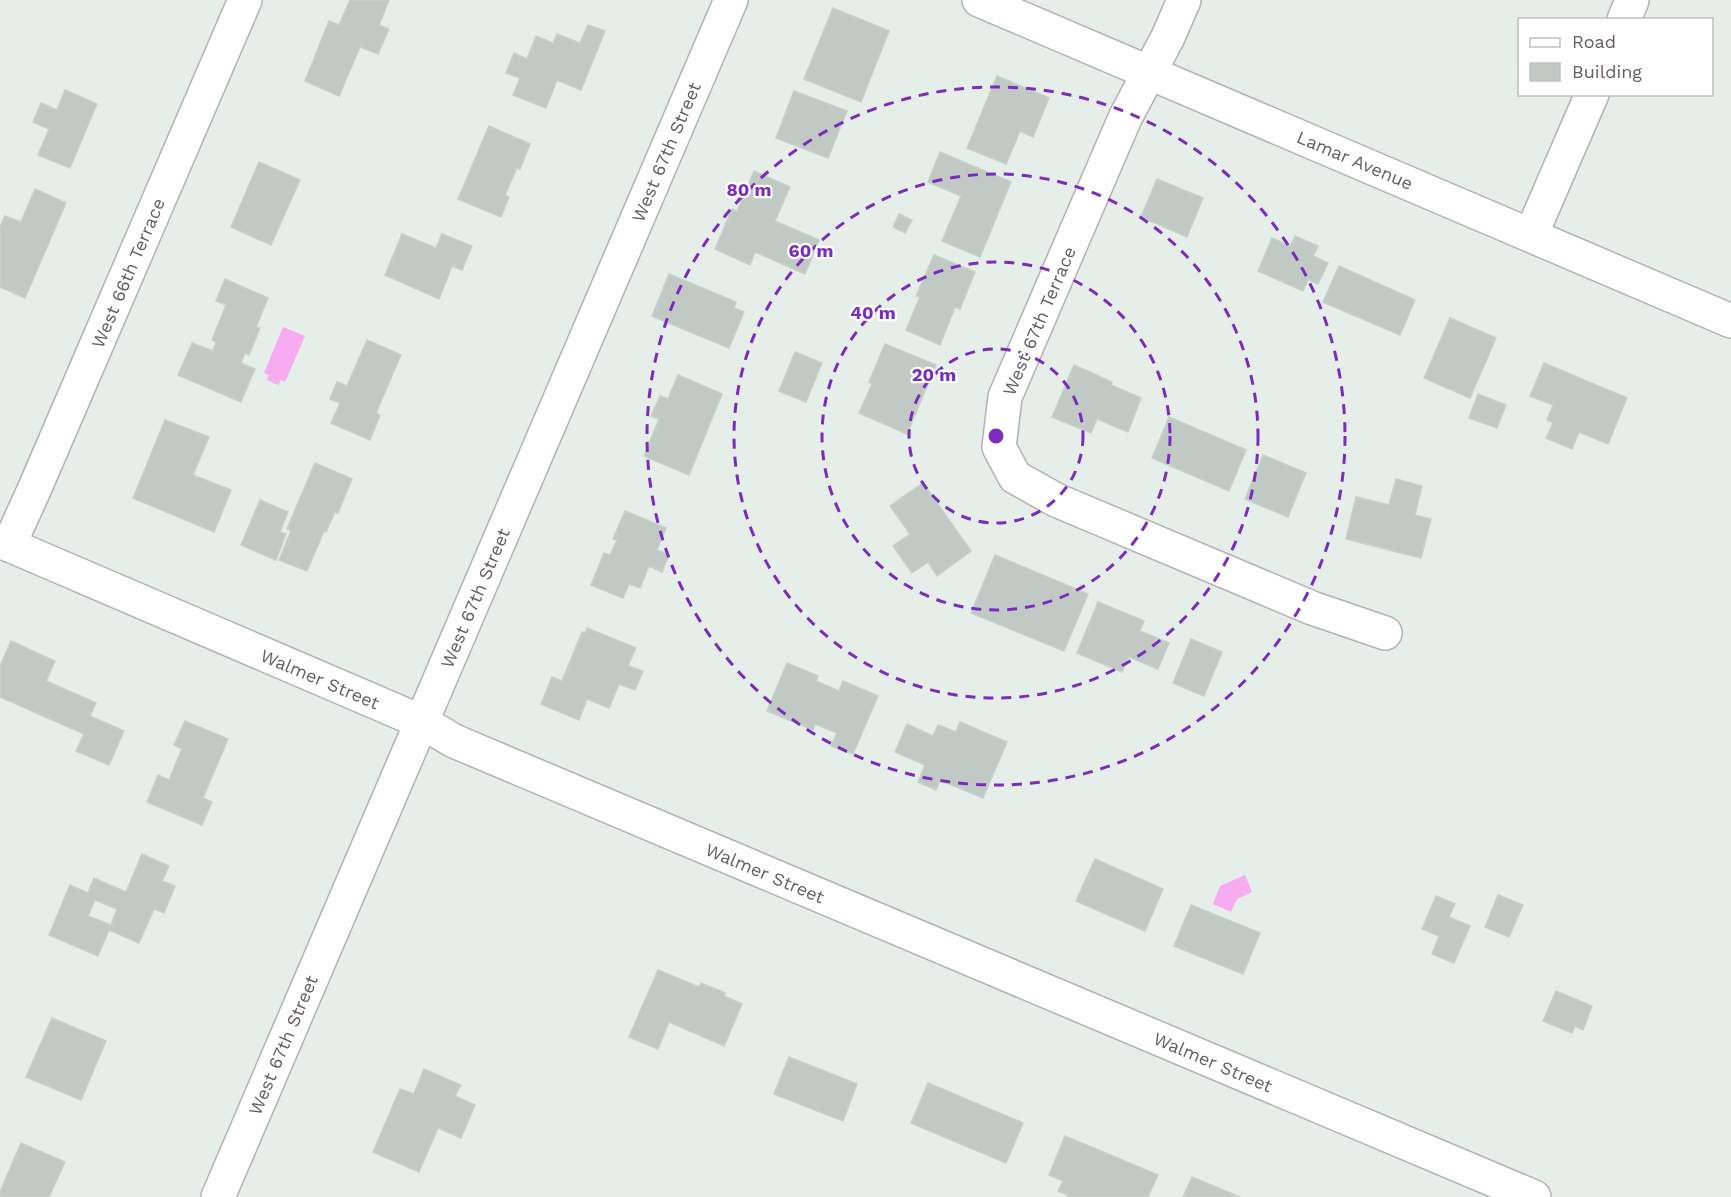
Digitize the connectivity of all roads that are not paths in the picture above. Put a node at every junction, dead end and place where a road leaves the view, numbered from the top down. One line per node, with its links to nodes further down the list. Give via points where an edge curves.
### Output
1 (245, 0): 11 (street, West 66th Terrace, via 34,490)
2 (731, 0): 13 (street, West 67th Street)
3 (979, 0): 7 (street, Lamar Avenue)
4 (1184, 0): 7 (street, West 67th Terrace)
5 (1632, 0): 6 (street)
6 (1625, 18)
7 (1149, 73): 9 (street, Lamar Avenue); 12 (street, West 67th Terrace, via 1125,118 1005,397 999,447 1015,477 1056,500 1312,608)
8 (1591, 96): 9 (street)
9 (1531, 235): 10 (street, Lamar Avenue)
10 (1731, 321)
11 (4, 543): 13 (street, Walmer Street)
12 (1385, 633)
13 (422, 722): 14 (street, West 67th Street); 15 (street, Walmer Street, via 454,741)
14 (218, 1197)
15 (1534, 1197)

